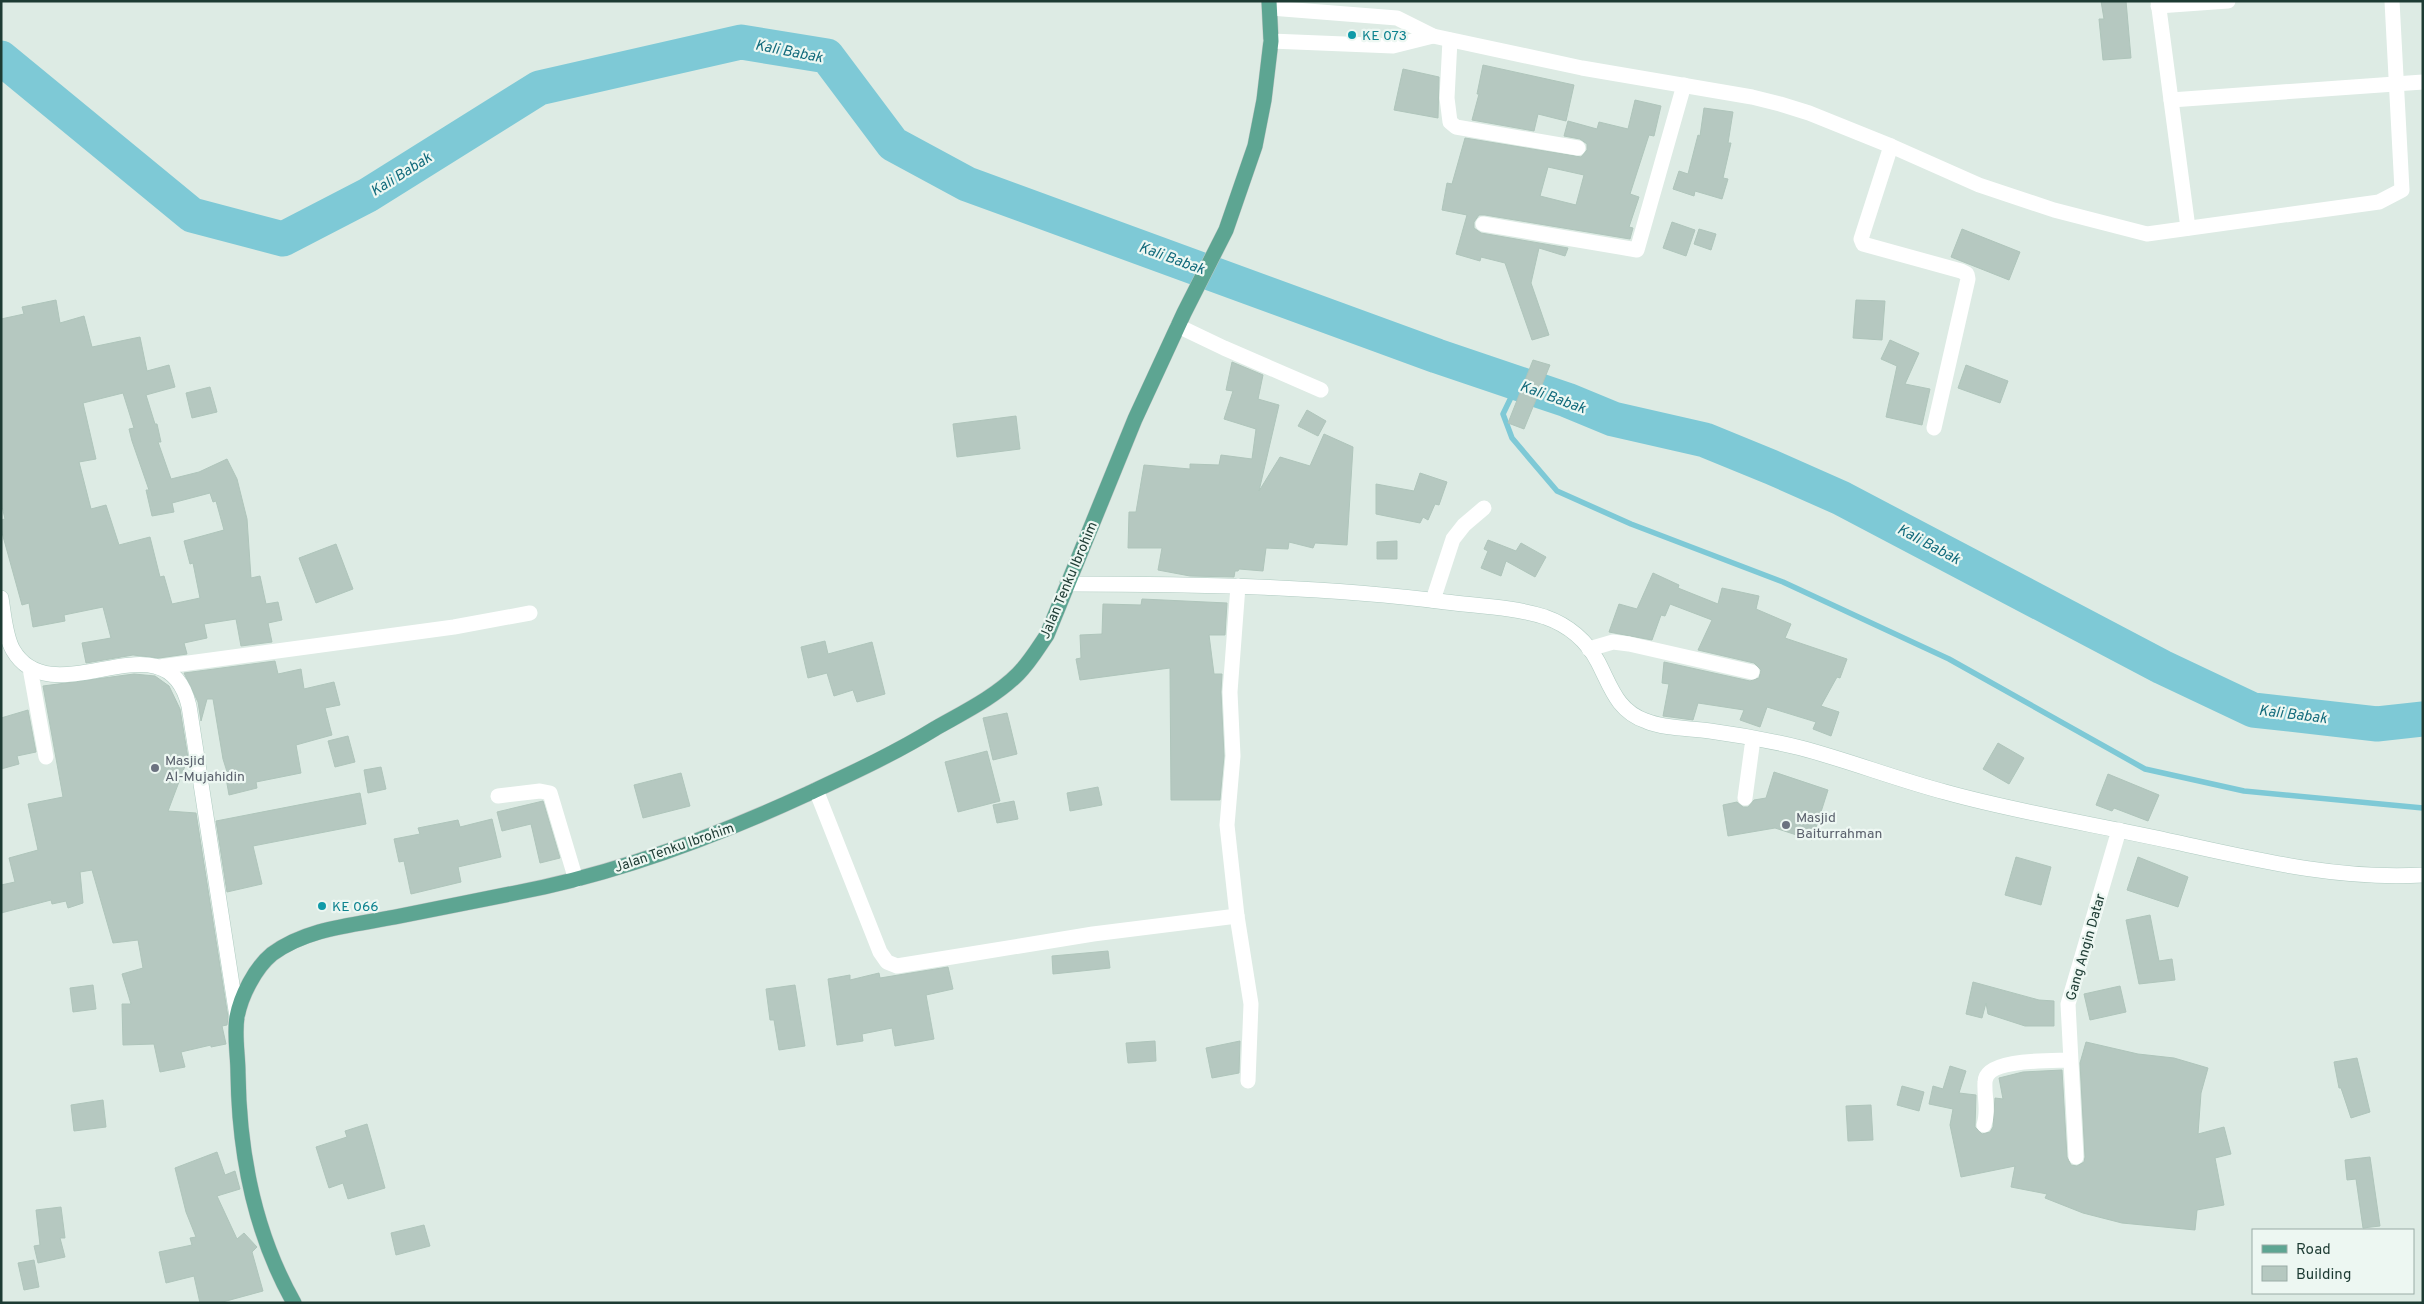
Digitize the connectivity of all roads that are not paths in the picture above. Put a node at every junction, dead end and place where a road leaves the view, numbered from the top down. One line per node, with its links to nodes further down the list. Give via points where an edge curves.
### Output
1 (2228, 1): 3 (street)
2 (2392, 1): 9 (street)
3 (2158, 4): 11 (street)
4 (1270, 5): 5 (street, via 1397,18); 7 (main road, Jalan Tenku Ibrohim)
5 (1433, 36): 6 (street); 7 (street, via 1392,46)
6 (1450, 40): 10 (street); 13 (street, via 1447,112 1450,122 1456,127)
7 (1271, 41): 16 (main road, Jalan Tenku Ibrohim, via 1255,146 1226,230)
8 (2423, 82): 9 (street)
9 (2396, 84): 11 (street); 15 (street, via 2402,190 2379,202)
10 (1684, 86): 12 (street, via 1780,104); 14 (street, via 1637,250)
11 (2171, 100): 15 (street)
12 (1891, 146): 15 (street, via 1979,186 2054,210 2147,234); 18 (street, via 1862,244 1961,271 1967,274 1968,279)
13 (1578, 148)
14 (1483, 224)
15 (2188, 228)
16 (1181, 319): 17 (street, via 1224,348); 20 (main road, Jalan Tenku Ibrohim, via 1135,418)
17 (1322, 390)
18 (1934, 428)
19 (1484, 508): 23 (street, via 1453,539)
20 (1068, 584): 21 (street); 31 (main road, Jalan Tenku Ibrohim, via 1047,634 1033,657 999,690 912,743)
21 (1238, 586): 23 (street); 37 (street, via 1230,692 1233,756 1227,825)
22 (1, 598): 26 (street, via 10,643)
23 (1433, 600): 25 (street, via 1542,616 1568,629)
24 (530, 613): 27 (street, via 454,627)
25 (1589, 648): 28 (street, via 1613,642 1629,644); 29 (street, via 1620,704 1638,718 1660,725)
26 (30, 668): 27 (street, via 61,676 135,664); 30 (street)
27 (159, 668): 38 (street, via 179,683 189,706)
28 (1752, 672)
29 (1753, 739): 33 (street); 34 (street, via 1799,748 1945,792)
30 (46, 757)
31 (816, 790): 36 (main road, Jalan Tenku Ibrohim, via 697,841); 37 (street, via 880,952 888,962 897,966 1093,934)
32 (498, 796): 36 (street, via 540,791 550,794)
33 (1744, 798)
34 (2119, 830): 35 (street, via 2300,868 2378,876); 39 (street, Gang Angin Datar, via 2072,986 2067,1018)
35 (2423, 875)
36 (576, 880): 38 (main road, Jalan Tenku Ibrohim, via 328,929 306,937 271,955 255,974)
37 (1237, 916): 40 (street, via 1251,1004)
38 (237, 1017): 43 (main road, Jalan Tenku Ibrohim, via 239,1109 245,1162 267,1243)
39 (2070, 1053): 41 (street, via 1993,1068 1984,1080 1988,1114); 42 (street, Gang Angin Datar)
40 (1248, 1081)
41 (1984, 1125)
42 (2076, 1157)
43 (294, 1303)

